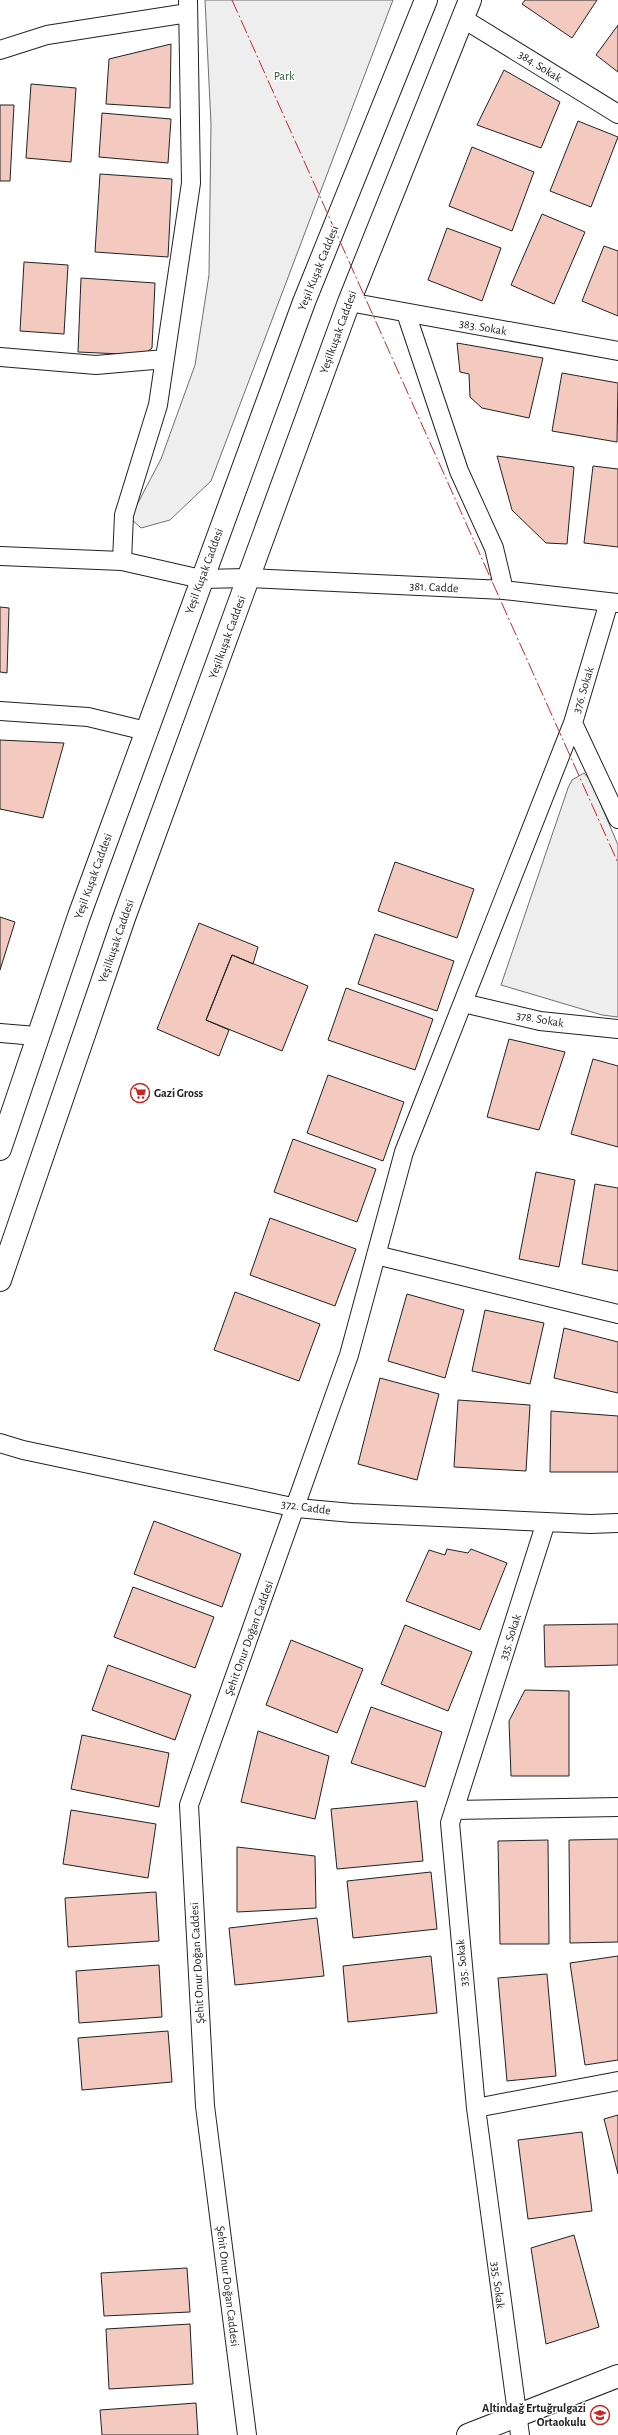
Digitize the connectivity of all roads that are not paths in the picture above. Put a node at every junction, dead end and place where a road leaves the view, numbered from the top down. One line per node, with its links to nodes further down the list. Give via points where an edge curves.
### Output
1 (426, 0): 14 (main road, Yeşil Kuşak Caddesi, via 304,302)
2 (188, 6): 4 (street, via 47,35); 10 (street, via 192,183)
3 (466, 9): 5 (street, 384. Sokak); 6 (main road, Yeşilkuşak Caddesi)
4 (0, 50)
5 (618, 114)
6 (349, 302): 7 (street, 383. Sokak); 13 (main road, Yeşilkuşak Caddesi)
7 (406, 313): 8 (street, 383. Sokak); 15 (street, via 459,471 494,548)
8 (618, 351)
9 (0, 357): 10 (street, via 96,365)
10 (165, 359): 12 (street, via 158,405 124,515)
11 (0, 556): 12 (street, 381. Cadde)
12 (122, 561): 14 (street, 381. Cadde)
13 (248, 578): 14 (street, 381. Cadde); 15 (street, 381. Cadde); 27 (main road, Yeşilkuşak Caddesi, via 124,918)
14 (201, 579): 19 (main road, Yeşil Kuşak Caddesi)
15 (504, 590): 16 (street, 381. Cadde)
16 (614, 603): 18 (street, 376. Sokak)
17 (0, 711): 19 (street, via 88,717)
18 (573, 723): 20 (street, 376. Sokak); 21 (street, Şehit Onur Doğan Caddesi)
19 (146, 731): 24 (main road, Yeşil Kuşak Caddesi)
20 (618, 819)
21 (463, 1003): 22 (street, 378. Sokak, via 540,1021); 26 (street, Şehit Onur Doğan Caddesi, via 404,1152)
22 (618, 1029)
23 (0, 1033): 24 (street)
24 (36, 1036): 25 (main road, Yeşil Kuşak Caddesi)
25 (0, 1149)
26 (376, 1256): 28 (street); 30 (street, Şehit Onur Doğan Caddesi, via 349,1355)
27 (0, 1280)
28 (618, 1314)
29 (0, 1443): 30 (street, 372. Cadde)
30 (296, 1508): 31 (street, 372. Cadde); 39 (street, Şehit Onur Doğan Caddesi, via 189,1805 205,2106)
31 (546, 1522): 32 (street, 372. Cadde); 34 (street, 335. Sokak)
32 (618, 1523)
33 (618, 1807): 34 (street)
34 (454, 1810): 36 (street, 335. Sokak, via 450,1823)
35 (618, 2081): 36 (street)
36 (476, 2108): 38 (street, 335. Sokak)
37 (618, 2376): 38 (main road)
38 (518, 2425): 40 (main road)
39 (247, 2435)
40 (468, 2435)

